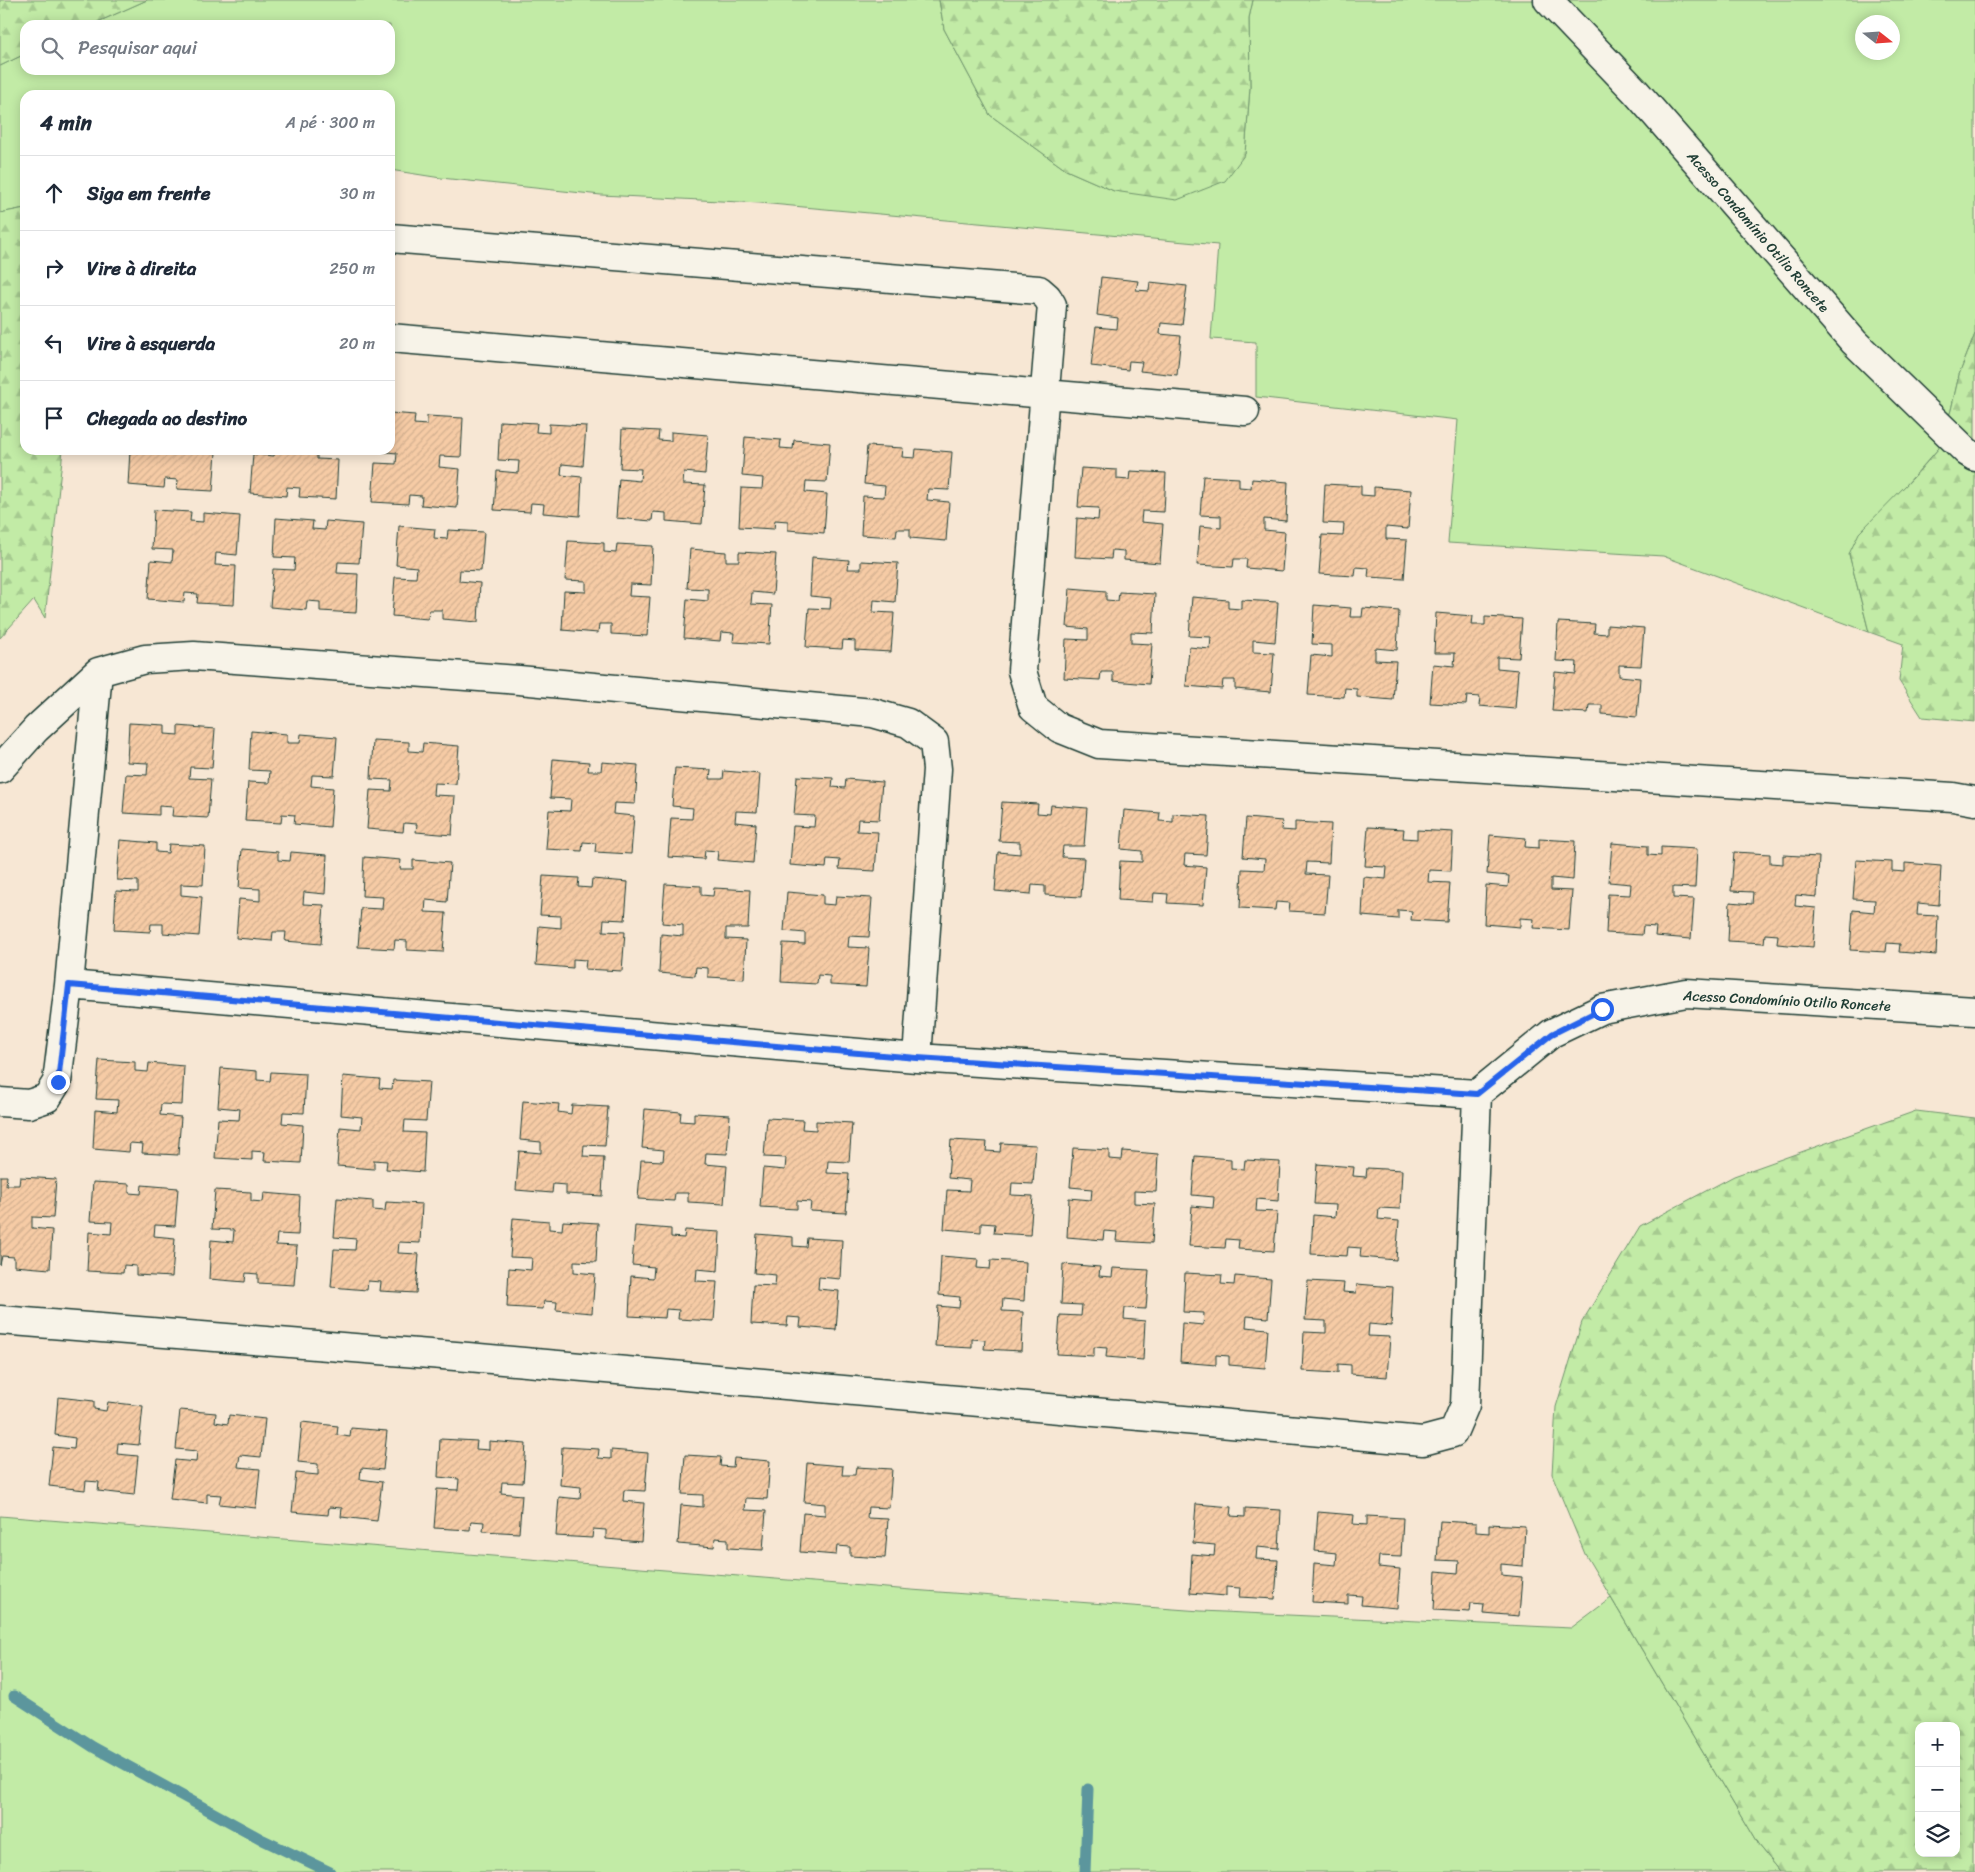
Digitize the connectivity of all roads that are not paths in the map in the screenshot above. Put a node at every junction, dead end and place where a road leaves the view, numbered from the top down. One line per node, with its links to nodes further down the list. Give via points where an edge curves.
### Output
1 (1548, 0): 6 (street, Acesso Condomínio Otilio Roncete, via 1636,92 1854,342)
2 (395, 238): 4 (street, via 1039,290 1052,305)
3 (395, 338): 4 (street)
4 (1044, 394): 5 (street); 9 (street, via 1022,671 1033,707 1059,728 1099,744 1953,797)
5 (1245, 411)
6 (1975, 457)
7 (98, 672): 8 (street, via 36,728); 10 (street); 12 (street, via 145,659 194,656 518,680 853,711 908,723 934,742 937,769)
8 (0, 769)
9 (1975, 801)
10 (69, 985): 12 (street); 14 (street, via 58,1082 47,1098 29,1104)
11 (1975, 1011): 13 (street, Acesso Condomínio Otilio Roncete, via 1686,993 1602,1009 1552,1034)
12 (917, 1058): 13 (street)
13 (1477, 1094): 15 (street, via 1465,1405 1453,1433 1423,1441)
14 (0, 1102)
15 (0, 1320)

